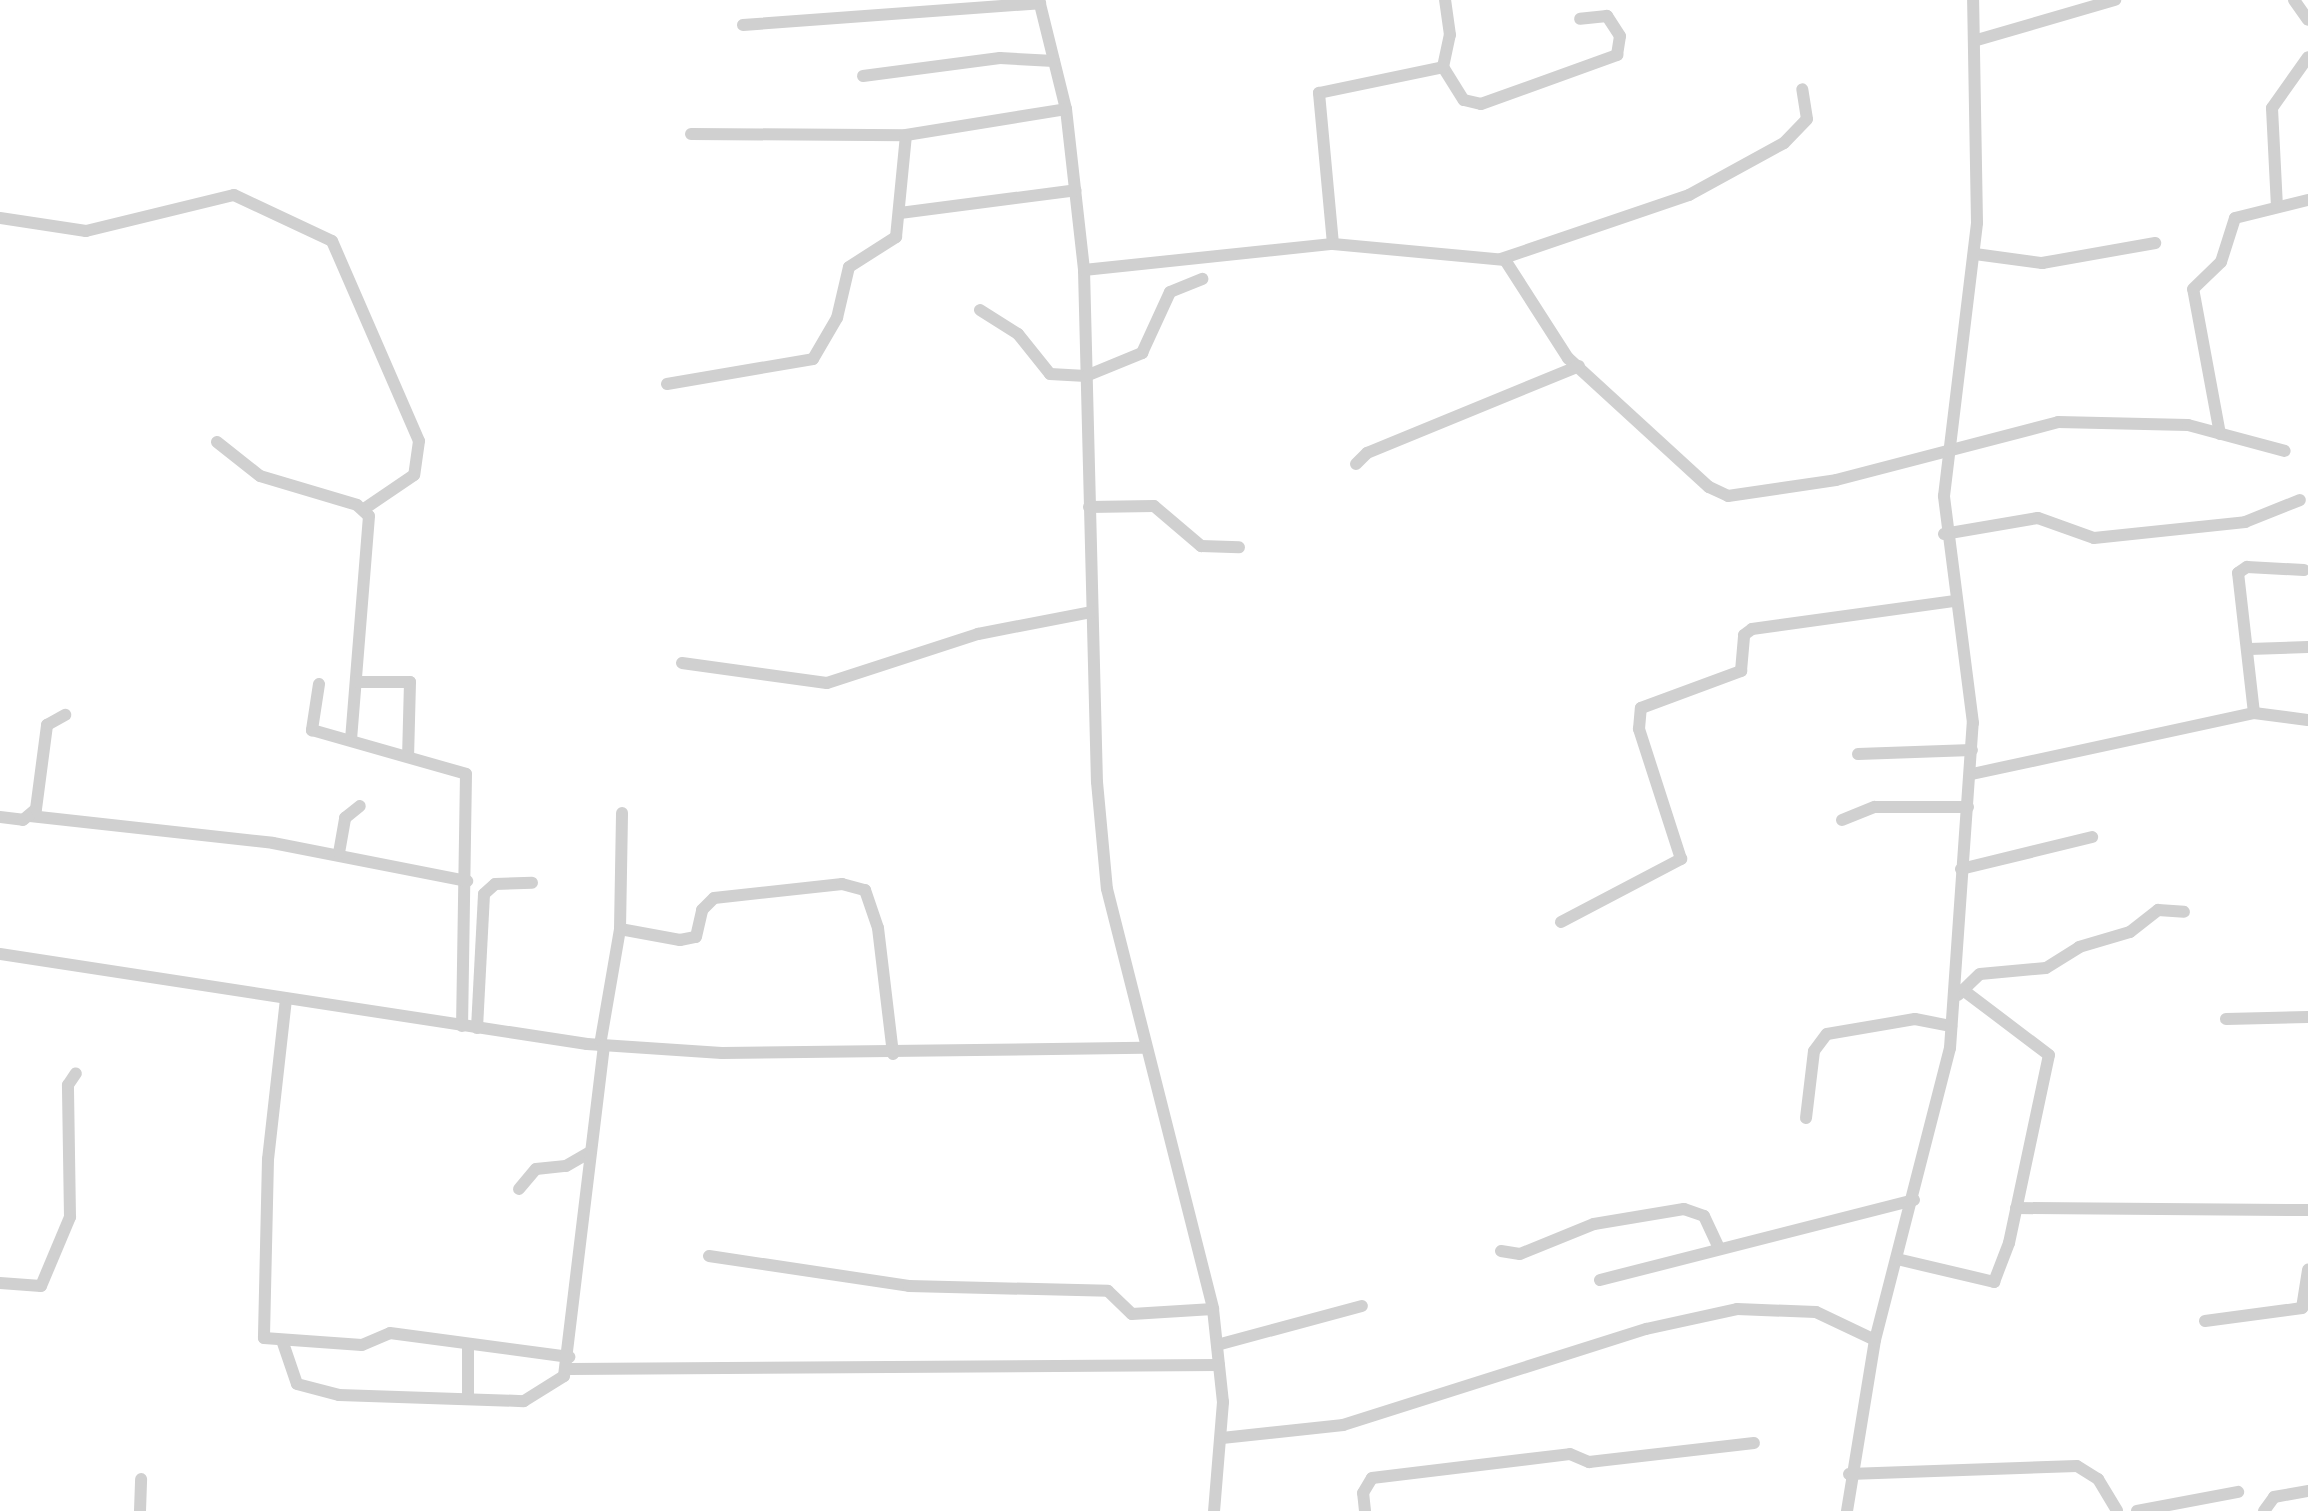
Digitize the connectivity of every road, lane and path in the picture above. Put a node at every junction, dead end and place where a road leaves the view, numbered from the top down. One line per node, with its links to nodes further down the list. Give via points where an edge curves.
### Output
1 (1445, 0): 12 (street, via 1450,35)
2 (1973, 0): 9 (street)
3 (2115, 0): 9 (street)
4 (2294, 0): 7 (street)
5 (1039, 2): 8 (street); 11 (street)
6 (1580, 19): 12 (street, via 1607,16 1620,36 1617,55 1481,104 1464,100)
7 (2308, 20)
8 (743, 25)
9 (1977, 40): 25 (street)
10 (2308, 57): 20 (street, via 2272,108)
11 (1054, 61): 13 (street, via 1000,58); 15 (street)
12 (1443, 67): 24 (street, via 1319,93)
13 (863, 76)
14 (1802, 89): 26 (street, via 1807,119 1784,143 1689,195)
15 (1066, 109): 17 (street); 18 (street)
16 (691, 134): 17 (street)
17 (906, 135): 21 (street)
18 (1076, 190): 21 (street); 27 (street)
19 (2308, 200): 20 (street)
20 (2277, 207): 33 (street, via 2235,218 2221,262 2193,289)
21 (900, 213): 32 (street, via 889,246 858,260 842,279 837,318 813,359)
22 (0, 218): 40 (street, via 93,230 234,195 332,241 419,441 414,475)
23 (2155, 243): 25 (street, via 2042,263)
24 (1333, 244): 26 (street); 27 (street)
25 (1975, 254): 36 (street)
26 (1501, 259): 30 (street)
27 (1084, 270): 31 (street)
28 (1202, 279): 31 (street, via 1170,292 1142,353)
29 (980, 310): 31 (street, via 1018,334 1050,374)
30 (1579, 366): 36 (street, via 1709,487 1728,496); 37 (street, via 1367,453)
31 (1086, 376): 39 (street)
32 (667, 384)
33 (2220, 434): 35 (street); 36 (street, via 2169,422 2058,422)
34 (217, 442): 40 (street, via 260,476)
35 (2285, 451)
36 (1950, 455): 41 (street)
37 (1356, 464)
38 (2300, 500): 41 (street, via 2245,522 2094,538 2038,518)
39 (1089, 507): 42 (street, via 1154,506 1201,546); 45 (street)
40 (364, 509): 49 (street, via 370,534)
41 (1944, 534): 44 (street)
42 (1239, 547)
43 (2304, 570): 47 (street, via 2247,567 2238,573)
44 (1955, 601): 55 (street); 71 (street, via 1752,629 1744,635 1741,671 1641,708 1639,729 1681,859)
45 (1091, 612): 48 (street, via 978,634 827,683); 83 (street, via 1107,889)
46 (2308, 647): 47 (street)
47 (2249, 649): 51 (street)
48 (682, 663)
49 (356, 682): 54 (street); 57 (street, via 410,682)
50 (319, 684): 54 (street, via 311,729)
51 (2254, 713): 53 (street); 58 (street)
52 (65, 715): 62 (street, via 47,725 44,785)
53 (2308, 720)
54 (351, 740): 57 (street)
55 (1972, 750): 56 (street); 58 (street)
56 (1858, 754)
57 (408, 756): 68 (street, via 466,774)
58 (1972, 774): 60 (street)
59 (360, 806): 66 (street, via 345,818)
60 (1968, 807): 64 (street, via 1890,805); 67 (street)
61 (622, 813): 72 (street)
62 (30, 816): 63 (street); 66 (street)
63 (0, 817)
64 (1842, 820)
65 (2092, 837): 67 (street)
66 (339, 853): 68 (street)
67 (1961, 869): 76 (street)
68 (467, 881): 79 (street)
69 (532, 883): 81 (street, via 495,884 484,894)
70 (2184, 912): 74 (street, via 2158,910 2130,932 2068,952 2046,968 1991,970)
71 (1561, 922)
72 (620, 929): 82 (street); 84 (street, via 680,940 696,937 702,910 714,898 842,884 865,890 878,928)
73 (0, 954): 75 (street)
74 (1963, 990): 76 (street); 90 (street, via 2049,1055)
75 (286, 999): 79 (street); 103 (street, via 268,1159 272,1229 262,1331)
76 (1953, 1001): 80 (street)
77 (2308, 1017): 78 (street)
78 (2226, 1019)
79 (462, 1026): 81 (street)
80 (1951, 1026): 86 (street, via 1915,1019 1827,1034 1811,1061); 89 (street)
81 (477, 1028): 82 (street)
82 (602, 1045): 84 (street); 87 (street)
83 (1143, 1048): 84 (street); 100 (street)
84 (893, 1054)
85 (76, 1073): 98 (street, via 68,1085 70,1217 41,1286)
86 (1806, 1118)
87 (590, 1152): 88 (street, via 566,1166 536,1169); 106 (street)
88 (519, 1189)
89 (1914, 1200): 92 (street); 95 (street)
90 (2016, 1208): 91 (street); 95 (street, via 1994,1282)
91 (2308, 1210)
92 (1718, 1246): 93 (street, via 1704,1216 1684,1209 1594,1224 1520,1254); 97 (street)
93 (1501, 1251)
94 (709, 1256): 100 (street, via 909,1286 1108,1291 1132,1314)
95 (1897, 1259): 102 (street)
96 (2308, 1269): 101 (street, via 2302,1308)
97 (1600, 1280)
98 (0, 1283)
99 (1362, 1306): 105 (street)
100 (1213, 1309): 105 (street)
101 (2205, 1321)
102 (1875, 1340): 109 (street, via 1816,1312 1737,1309 1646,1329 1343,1425); 111 (street)
103 (283, 1343): 104 (street, via 362,1345 390,1333); 108 (street, via 292,1377 305,1387 443,1403)
104 (468, 1345): 106 (street); 108 (street)
105 (1217, 1345): 107 (street)
106 (569, 1363): 107 (street); 108 (street, via 529,1400)
107 (1219, 1365): 109 (street)
108 (468, 1394)
109 (1222, 1438): 116 (street)
110 (1754, 1443): 117 (street, via 1589,1462 1570,1454 1372,1478 1363,1493)
111 (1849, 1474): 118 (street); 119 (street, via 2077,1466 2098,1479)
112 (141, 1479): 115 (street)
113 (2308, 1491): 121 (street, via 2274,1497)
114 (2238, 1492): 120 (street)
115 (140, 1511)
116 (1214, 1511)
117 (1365, 1511)
118 (1847, 1511)
119 (2117, 1511)
120 (2137, 1511)
121 (2264, 1511)

